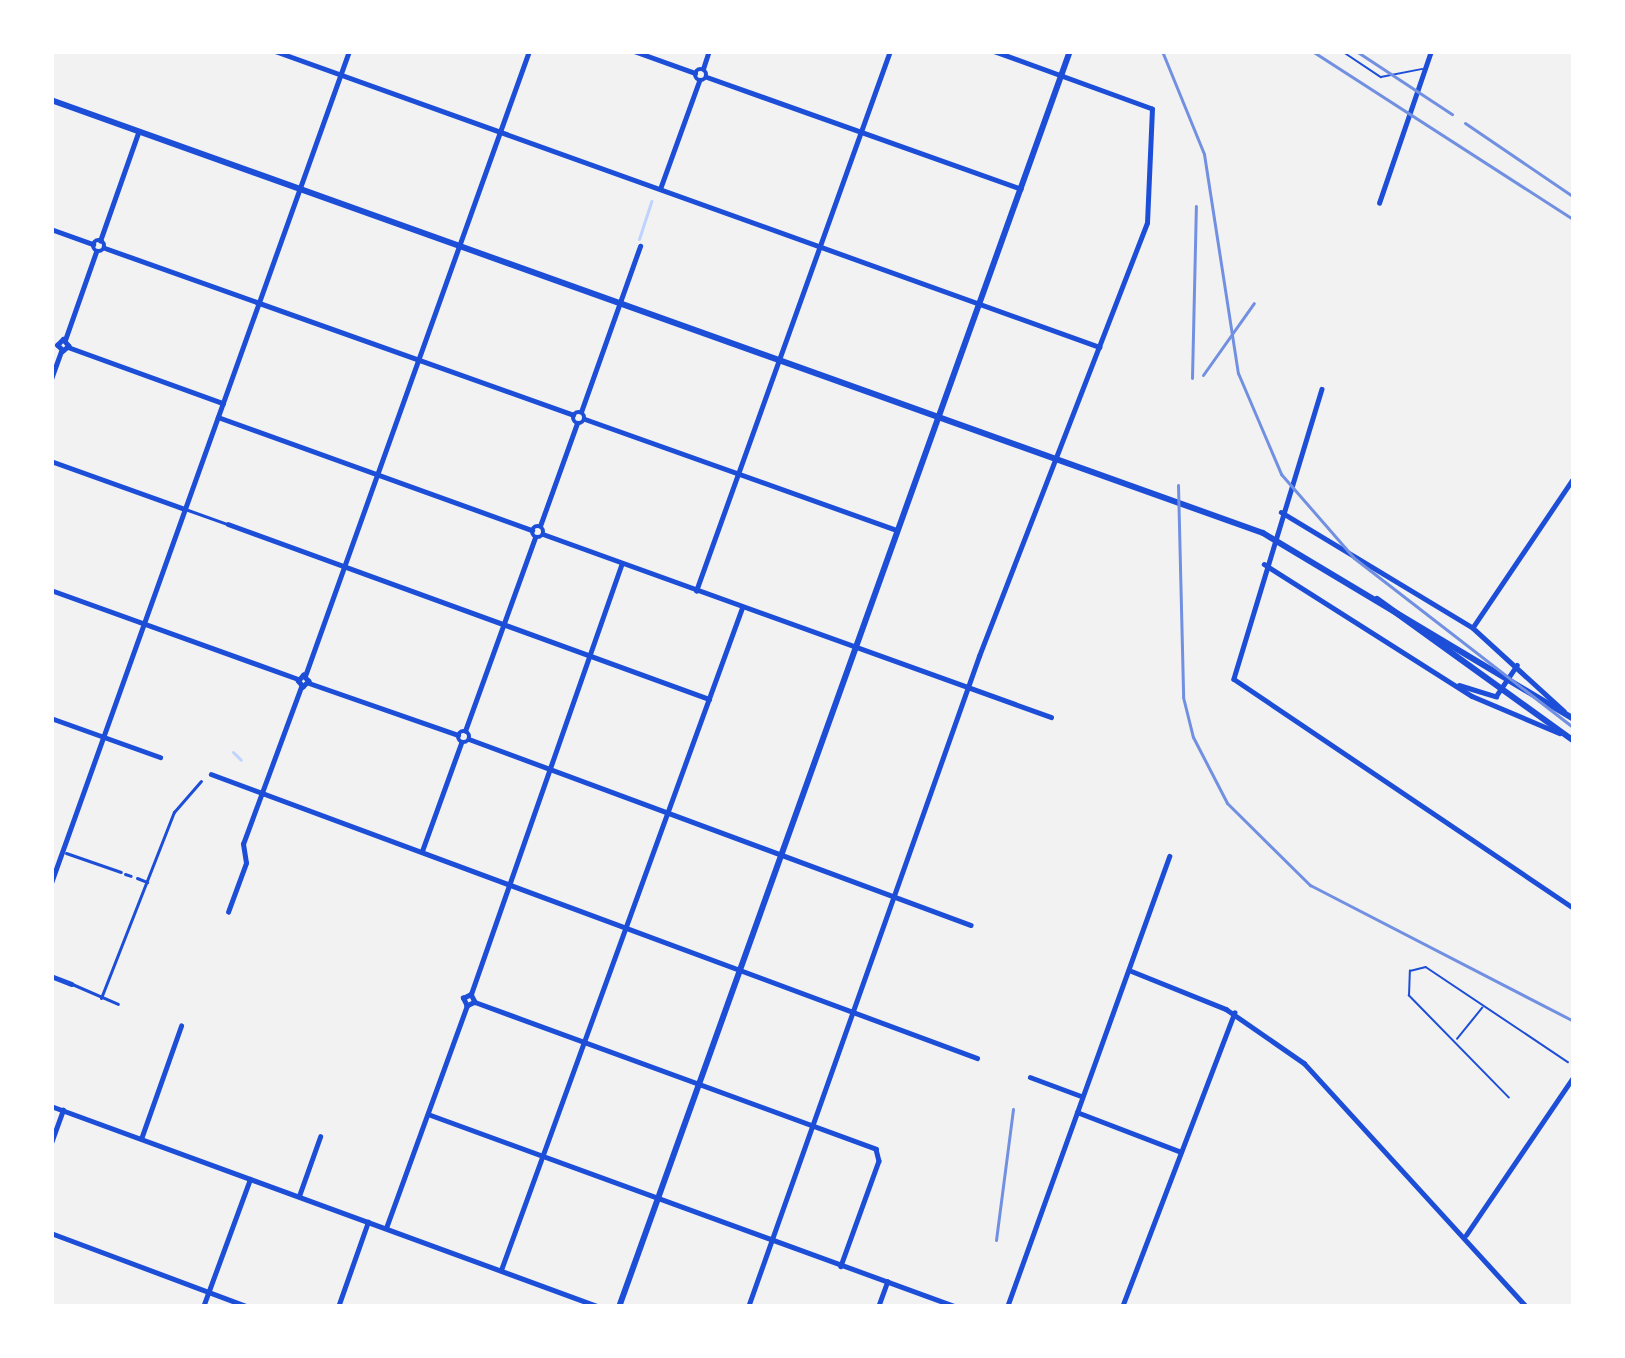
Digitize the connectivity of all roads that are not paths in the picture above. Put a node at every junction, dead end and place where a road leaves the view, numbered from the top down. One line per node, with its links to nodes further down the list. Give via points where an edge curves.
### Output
1 (275, 51): 14 (street)
2 (349, 51): 14 (street)
3 (529, 51): 20 (street)
4 (634, 51): 13 (street)
5 (709, 51): 12 (street)
6 (890, 51): 21 (street)
7 (993, 51): 15 (street)
8 (1070, 51): 15 (main road)
9 (1342, 51): 11 (lane, via 1381,76)
10 (1431, 51): 11 (street)
11 (1426, 68): 25 (street)
12 (703, 69): 13 (street); 16 (street)
13 (695, 73): 17 (street)
14 (340, 74): 20 (street); 22 (street)
15 (1061, 75): 24 (main road); 37 (street, via 1152,110 1147,223)
16 (707, 77): 17 (street); 21 (street)
17 (699, 81): 23 (street)
18 (51, 100): 19 (main road)
19 (139, 131): 22 (main road); 27 (street)
20 (500, 132): 23 (street); 29 (street)
21 (861, 132): 24 (street); 30 (street)
22 (299, 189): 29 (main road); 33 (street)
23 (660, 189): 30 (street)
24 (1021, 189): 35 (main road)
25 (1378, 203)
26 (51, 229): 27 (street)
27 (97, 242): 31 (street); 32 (street)
28 (640, 246): 34 (street)
29 (459, 247): 34 (main road); 38 (street)
30 (820, 247): 35 (street); 39 (street)
31 (105, 248): 32 (street); 33 (street)
32 (96, 252): 36 (street)
33 (259, 303): 38 (street); 42 (street)
34 (619, 303): 39 (main road); 44 (street)
35 (980, 304): 37 (street); 45 (main road)
36 (61, 345): 40 (street); 42 (street)
37 (1102, 348): 74 (street)
38 (419, 361): 44 (street); 47 (street)
39 (779, 361): 45 (main road); 48 (street)
40 (51, 379)
41 (1322, 389): 51 (street)
42 (223, 403): 43 (street)
43 (218, 417): 47 (street); 50 (street)
44 (579, 418): 48 (street); 53 (street)
45 (940, 418): 55 (main road); 63 (main road, via 1263,533)
46 (51, 461): 50 (street)
47 (378, 475): 54 (street); 60 (street)
48 (737, 475): 55 (street); 62 (street)
49 (1574, 477): 67 (street)
50 (185, 509): 52 (street); 66 (street)
51 (1281, 512): 59 (street); 67 (street)
52 (228, 524): 60 (street)
53 (539, 526): 54 (street); 56 (street)
54 (532, 530): 57 (street)
55 (898, 531): 68 (main road)
56 (544, 534): 57 (street); 58 (street)
57 (535, 538): 65 (street)
58 (622, 564): 62 (street); 69 (street)
59 (1264, 564): 73 (street); 101 (street, via 1234,680)
60 (344, 566): 65 (street); 71 (street)
61 (51, 590): 66 (street)
62 (696, 591): 64 (street)
63 (1376, 599): 72 (main road); 75 (main road)
64 (742, 608): 68 (street); 76 (street)
65 (504, 623): 69 (street); 80 (street)
66 (144, 624): 71 (street); 82 (street)
67 (1472, 628): 70 (street)
68 (855, 650): 74 (street); 95 (main road)
69 (590, 656): 76 (street); 87 (street)
70 (1517, 665): 72 (street); 78 (street)
71 (303, 681): 80 (street); 90 (street)
72 (1509, 682): 75 (street); 78 (main road)
73 (1460, 685): 75 (street, via 1487,697); 81 (street)
74 (968, 689): 77 (street); 100 (street)
75 (1502, 691): 81 (main road)
76 (710, 698): 91 (street)
77 (1051, 717)
78 (1571, 717)
79 (51, 718): 82 (street)
80 (462, 733): 83 (street); 85 (street)
81 (1564, 734): 84 (main road)
82 (103, 737): 86 (street); 94 (street)
83 (470, 739): 85 (street); 87 (street)
84 (1574, 741)
85 (461, 743): 93 (street)
86 (160, 757)
87 (550, 770): 91 (street); 99 (street)
88 (211, 774): 90 (street)
89 (201, 781): 97 (street, via 174,812)
90 (262, 794): 93 (street); 102 (street)
91 (668, 814): 95 (street); 104 (street)
92 (51, 848): 94 (street)
93 (422, 851): 99 (street)
94 (62, 852): 97 (street); 98 (street)
95 (782, 856): 100 (street); 105 (main road)
96 (1169, 856): 106 (street)
97 (149, 882): 110 (street)
98 (51, 883)
99 (509, 884): 104 (street); 109 (street)
100 (896, 898): 103 (street); 115 (street)
101 (1574, 908)
102 (228, 911)
103 (971, 926)
104 (626, 928): 105 (street); 118 (street)
105 (741, 970): 115 (street); 124 (main road)
106 (1129, 970): 116 (street); 125 (street)
107 (51, 976): 108 (street)
108 (72, 984): 110 (street)
109 (471, 994): 111 (street); 114 (street, via 463,998)
110 (101, 998): 112 (street)
111 (475, 1002): 114 (street); 118 (street)
112 (118, 1004)
113 (1484, 1004): 119 (lane); 119 (lane, via 1426,967 1410,971 1409,996); 121 (lane)
114 (467, 1006): 130 (street)
115 (855, 1012): 120 (street); 131 (street)
116 (1234, 1013): 135 (street); 143 (street, via 1326,1083)
117 (181, 1026): 133 (street)
118 (585, 1041): 124 (street); 136 (street)
119 (1455, 1042): 126 (lane)
120 (977, 1058)
121 (1568, 1062)
122 (1574, 1076): 143 (street)
123 (1030, 1077): 125 (street)
124 (700, 1084): 131 (street); 139 (main road)
125 (1082, 1096): 129 (street)
126 (1509, 1098)
127 (51, 1106): 128 (street)
128 (63, 1110): 133 (street); 134 (street)
129 (1077, 1112): 135 (street); 157 (street)
130 (428, 1114): 136 (street); 141 (street)
131 (813, 1126): 144 (street); 145 (street, via 879,1153)
132 (320, 1137): 138 (street)
133 (141, 1138): 137 (street)
134 (51, 1143)
135 (1181, 1151): 158 (street)
136 (544, 1156): 139 (street); 146 (street)
137 (250, 1179): 138 (street); 148 (street)
138 (299, 1196): 140 (street)
139 (658, 1198): 144 (street); 153 (main road)
140 (368, 1222): 141 (street); 151 (street)
141 (386, 1228): 146 (street)
142 (51, 1233): 148 (street)
143 (1465, 1237): 159 (street)
144 (772, 1241): 145 (street); 154 (street)
145 (841, 1266): 147 (street)
146 (501, 1270): 152 (street)
147 (887, 1282): 155 (street); 156 (street)
148 (209, 1292): 149 (street); 150 (street)
149 (203, 1307)
150 (249, 1307)
151 (338, 1307)
152 (600, 1307)
153 (620, 1307)
154 (748, 1307)
155 (878, 1307)
156 (957, 1307)
157 (1007, 1307)
158 (1122, 1307)
159 (1527, 1307)

